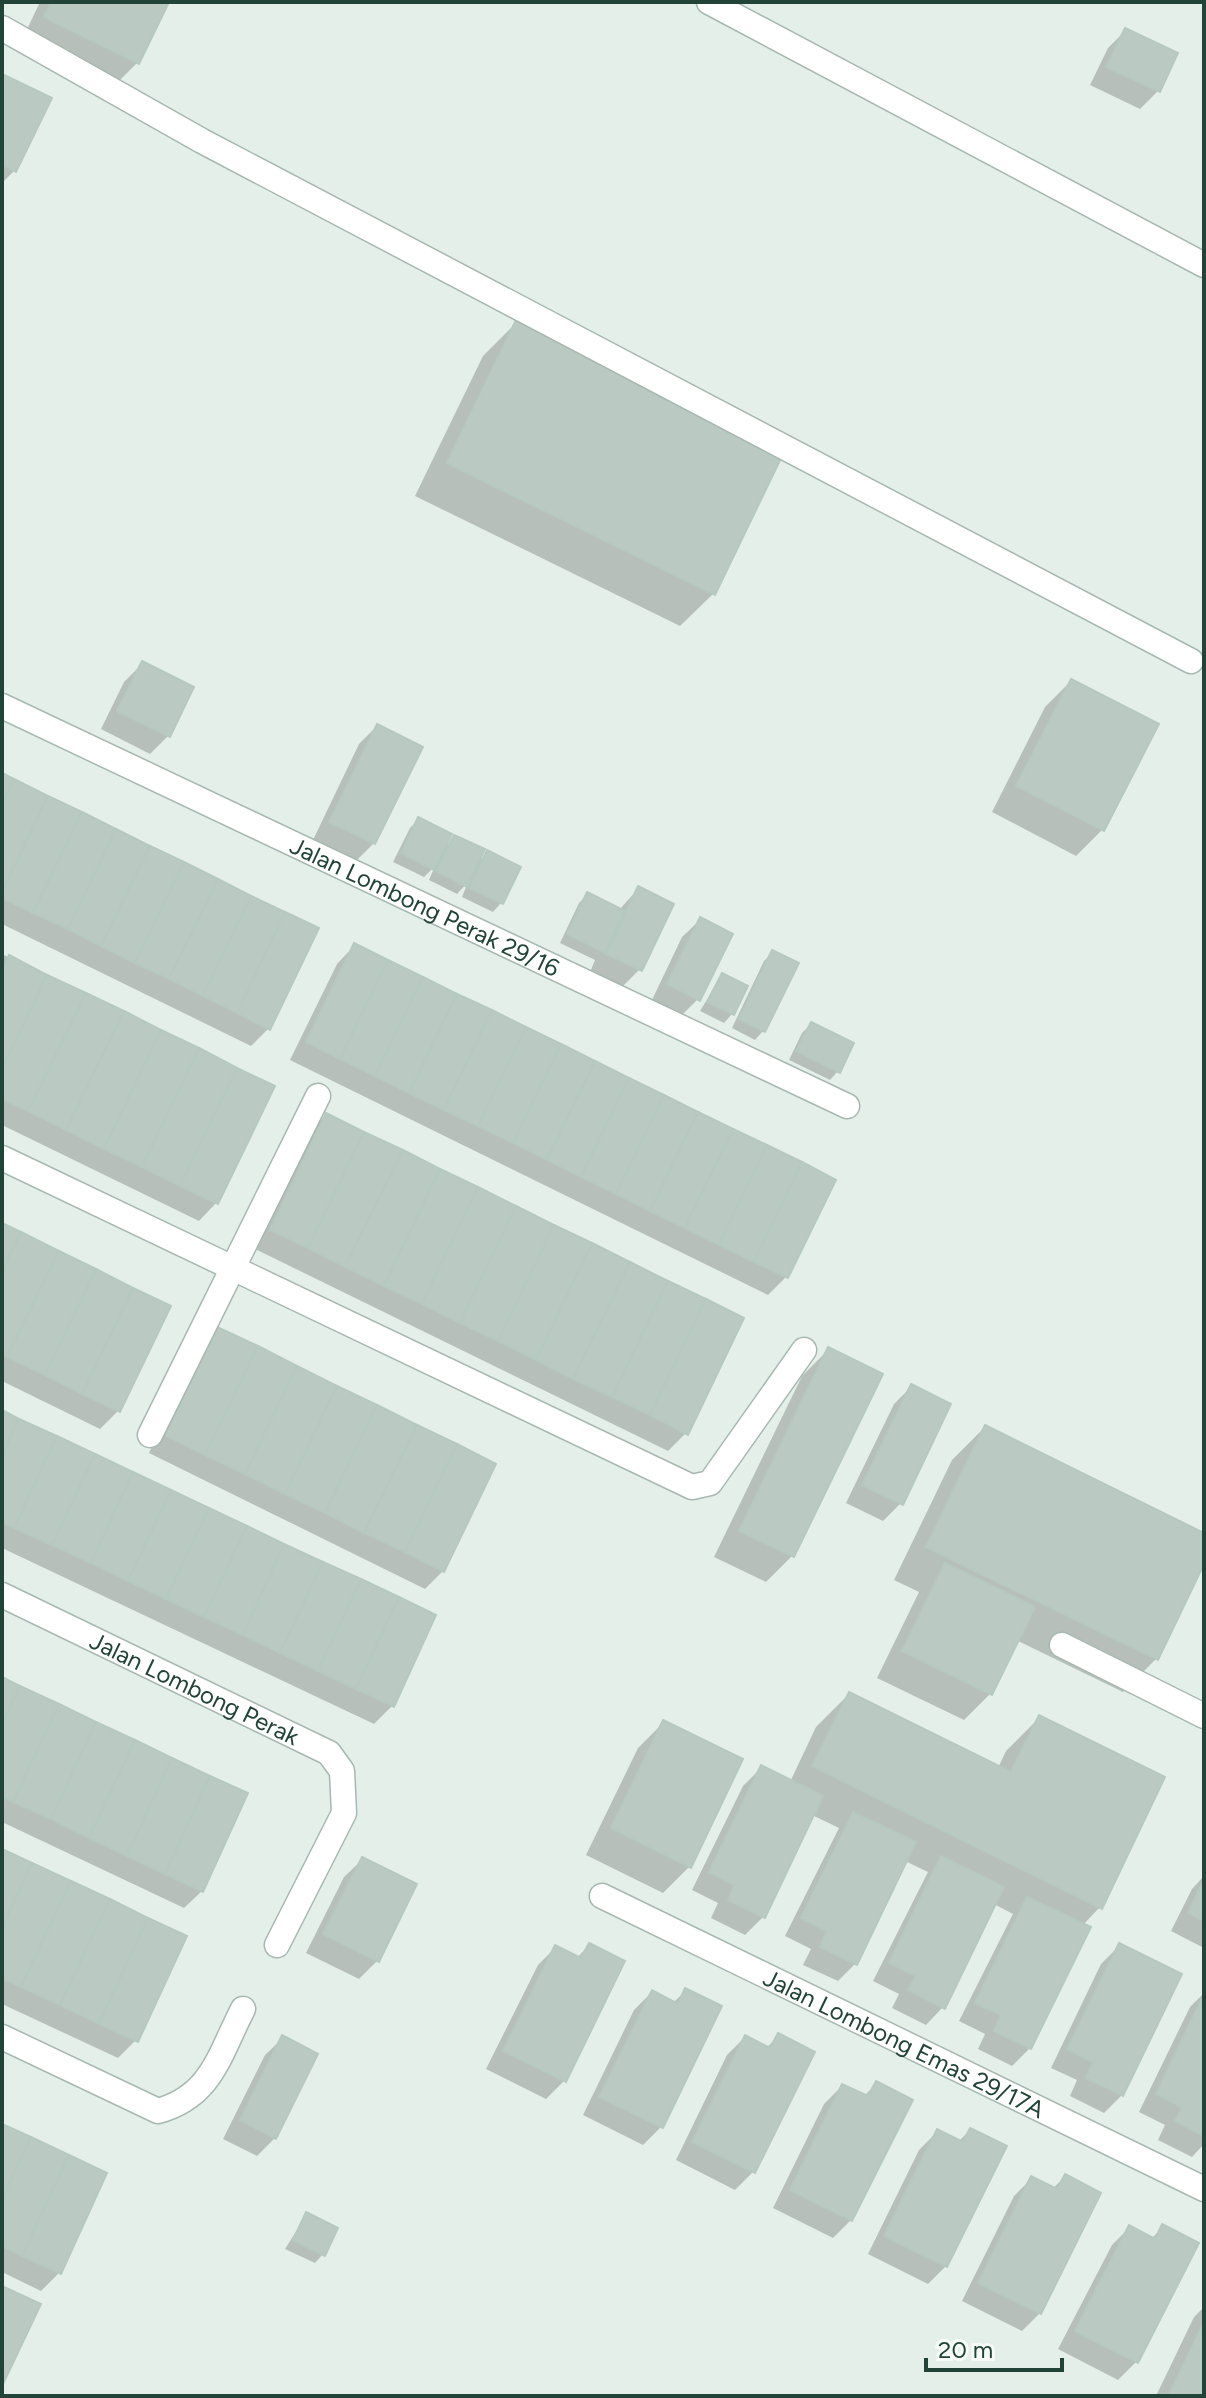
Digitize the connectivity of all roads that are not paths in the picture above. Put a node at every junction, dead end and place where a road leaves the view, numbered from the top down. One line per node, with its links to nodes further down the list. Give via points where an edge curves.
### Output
1 (709, 2): 3 (street)
2 (2, 28): 4 (street, via 202,141)
3 (1204, 265)
4 (1191, 661)
5 (2, 706): 7 (street, Jalan Lombong Perak 29/16)
6 (318, 1096): 9 (street)
7 (847, 1106)
8 (2, 1158): 9 (street)
9 (233, 1268): 10 (street, via 692,1487 710,1483); 11 (street)
10 (804, 1350)
11 (150, 1435)
12 (2, 1595): 16 (street, Jalan Lombong Perak, via 329,1753 342,1771 344,1813)
13 (1062, 1645): 14 (street)
14 (1204, 1716)
15 (602, 1896): 19 (street, Jalan Lombong Emas 29/17A)
16 (277, 1945)
17 (243, 2009): 18 (street, via 201,2090 158,2111)
18 (2, 2037)
19 (1204, 2189)

